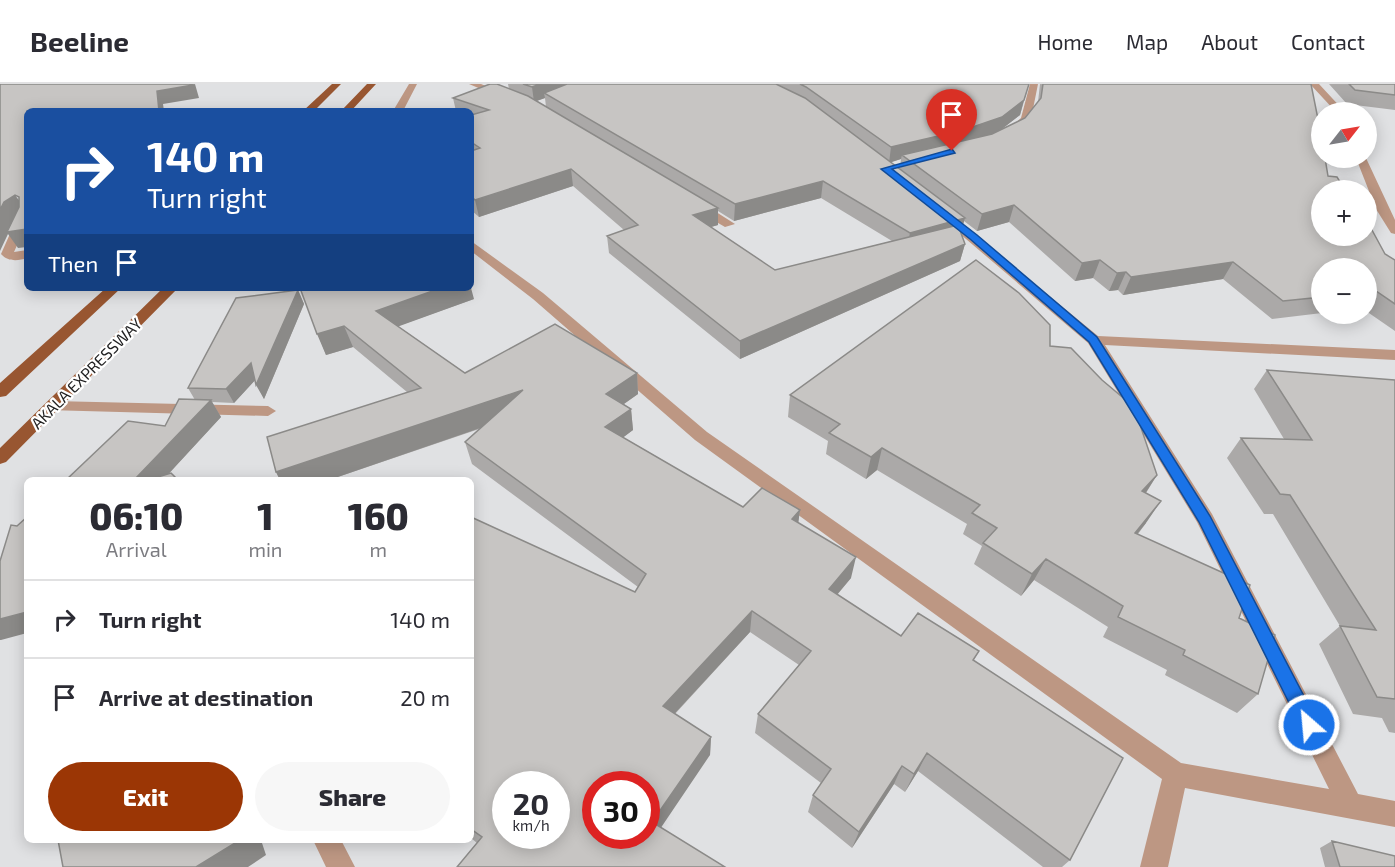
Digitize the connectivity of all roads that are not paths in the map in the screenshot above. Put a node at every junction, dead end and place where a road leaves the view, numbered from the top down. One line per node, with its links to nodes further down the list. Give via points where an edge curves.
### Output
1 (337, 84): 9 (main road)
2 (372, 84): 10 (main road)
3 (413, 84): 11 (street)
4 (473, 84): 7 (street)
5 (1034, 84): 12 (street, via 1026,119)
6 (1314, 84): 8 (street)
7 (514, 100)
8 (1331, 102)
9 (311, 108)
10 (349, 108)
11 (401, 108)
12 (1005, 135)
13 (1365, 168): 18 (street)
14 (688, 200): 17 (street)
15 (930, 203): 23 (street)
16 (24, 218): 20 (street, via 7,254)
17 (729, 224)
18 (1395, 230)
19 (474, 247): 29 (street, via 538,296 701,436)
20 (24, 255)
21 (111, 291): 25 (main road)
22 (168, 291): 26 (main road, AKALA EXPRESSWAY)
23 (1094, 340): 24 (street); 30 (street, via 1205,519)
24 (1395, 355)
25 (0, 392)
26 (53, 405): 27 (street); 28 (main road, AKALA EXPRESSWAY)
27 (268, 411)
28 (0, 458)
29 (1176, 774): 30 (street); 34 (street)
30 (1351, 807): 31 (street)
31 (1395, 814)
32 (328, 843): 33 (street)
33 (341, 867)
34 (1154, 867)

